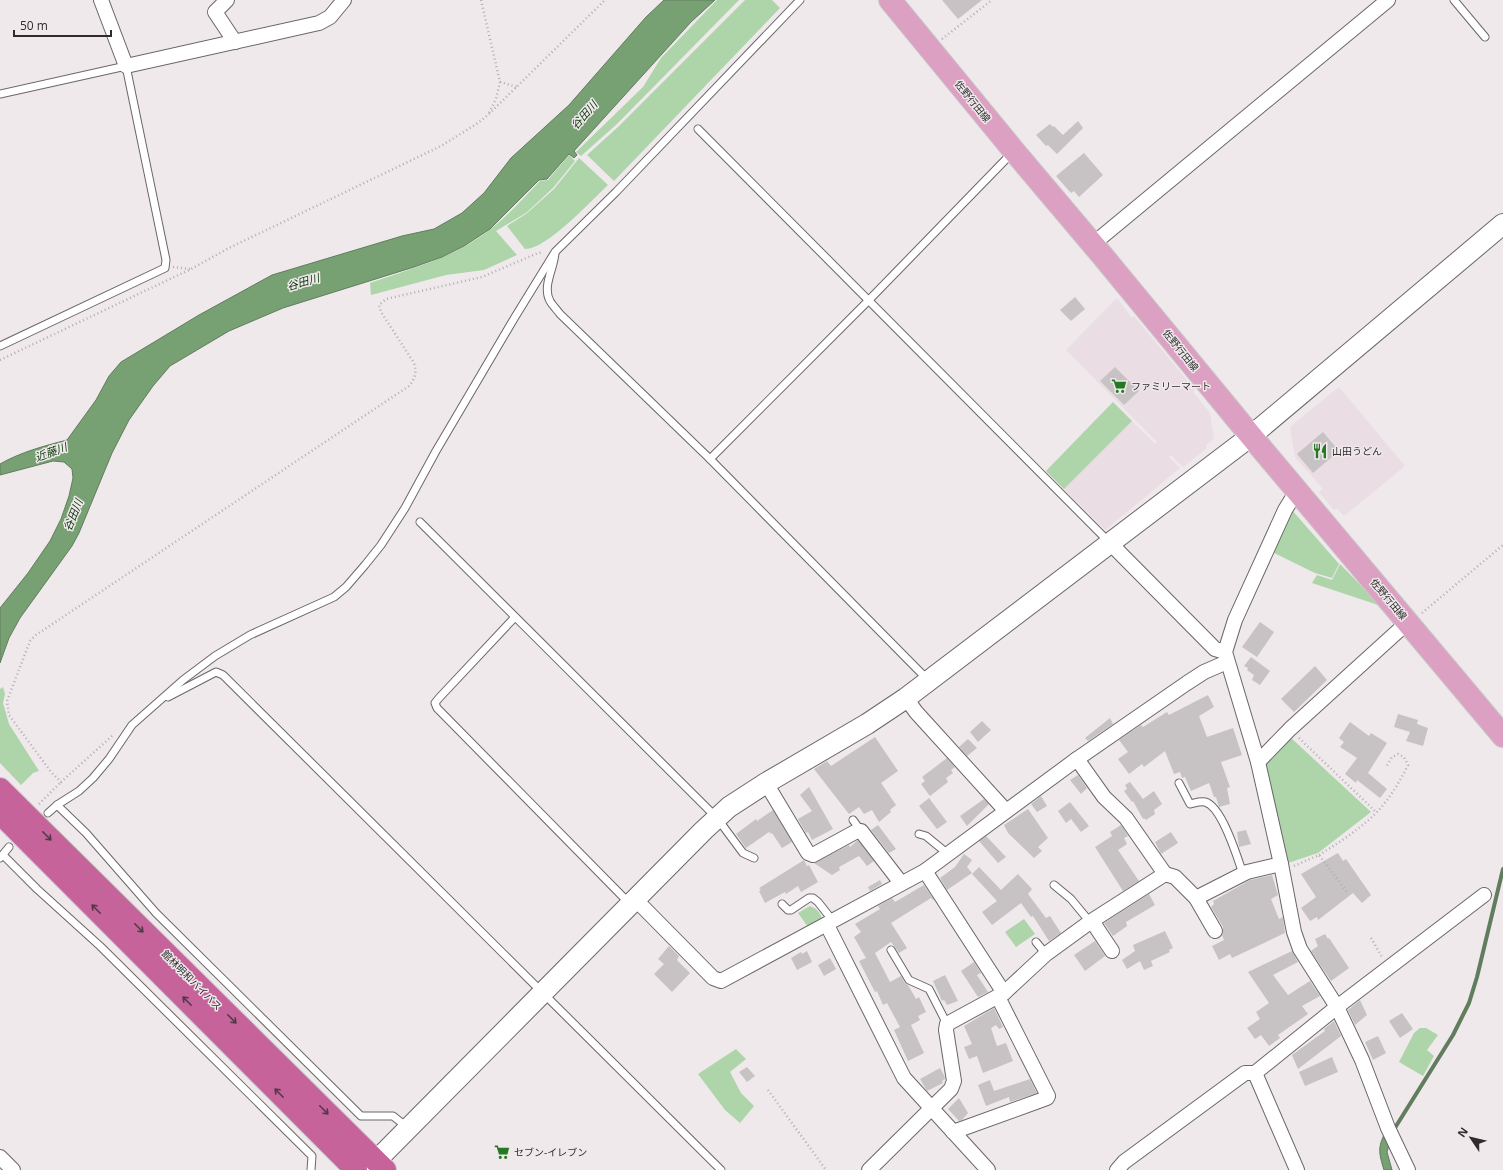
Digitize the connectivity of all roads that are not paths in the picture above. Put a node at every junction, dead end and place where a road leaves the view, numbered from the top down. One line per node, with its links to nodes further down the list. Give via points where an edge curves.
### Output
1 (101, 0): 10 (street)
2 (227, 0): 9 (street, via 216,12)
3 (344, 0): 9 (street, via 330,17 319,23)
4 (800, 0): 16 (lane)
5 (890, 0): 13 (main road, 佐野行田線)
6 (1388, 0): 15 (street)
7 (1454, 0): 8 (lane)
8 (1485, 37)
9 (235, 42): 10 (street)
10 (126, 66): 11 (lane); 18 (lane, via 166,260 165,268)
11 (0, 94)
12 (698, 129): 17 (lane)
13 (1014, 151): 15 (main road, 佐野行田線); 17 (lane)
14 (1503, 224): 19 (street)
15 (1093, 244): 19 (main road, 佐野行田線)
16 (556, 252): 20 (lane, via 547,284 549,300 560,314); 29 (lane, via 511,323 405,508 381,545 356,576 334,597 250,635 215,656)
17 (868, 301): 20 (lane); 23 (lane)
18 (0, 346)
19 (1251, 436): 21 (main road, 佐野行田線); 23 (street)
20 (710, 459): 27 (lane)
21 (1298, 489): 25 (main road, 佐野行田線); 26 (street, via 1285,510 1235,620)
22 (420, 522): 24 (lane)
23 (1110, 543): 26 (street, via 1215,649); 27 (street)
24 (515, 617): 40 (lane); 56 (lane, via 439,698 435,703 437,708)
25 (1409, 623): 30 (main road, 佐野行田線); 32 (street, via 1290,729)
26 (1226, 657): 31 (street); 32 (street)
27 (929, 681): 28 (street)
28 (906, 698): 33 (street); 38 (street)
29 (159, 701): 36 (lane, via 132,725 92,778 79,791); 65 (lane, via 216,672 223,675)
30 (1503, 736)
31 (1077, 759): 38 (street); 50 (street, via 1104,797 1126,818)
32 (1258, 762): 48 (street)
33 (766, 783): 40 (street); 42 (street, via 808,852 813,855)
34 (1179, 783): 51 (lane, via 1190,804 1206,802 1214,808 1233,843)
35 (0, 789): 37 (highway, 館林明和バイパス)
36 (57, 805): 39 (lane); 71 (lane, via 86,833 156,912 361,1116 393,1116)
37 (16, 811): 74 (highway, 館林明和バイパス, one-way to 74, via 115,904); 77 (highway, 館林明和バイパス, one-way to 37, via 266,1080)
38 (1006, 811): 45 (street)
39 (48, 813)
40 (717, 818): 47 (lane, via 743,853); 56 (street)
41 (853, 820): 42 (lane)
42 (861, 831): 52 (street)
43 (919, 834): 45 (lane, via 926,836)
44 (9, 847): 46 (lane)
45 (948, 854): 49 (street)
46 (1, 856): 76 (lane, via 100,946 312,1156)
47 (754, 858)
48 (1282, 867): 51 (street); 67 (street, via 1294,932 1300,949)
49 (925, 871): 52 (street); 66 (street)
50 (1165, 874): 55 (street, via 1175,877); 58 (street)
51 (1243, 874): 55 (street)
52 (901, 883): 59 (street)
53 (1054, 885): 58 (lane, via 1071,898)
54 (1484, 895): 67 (street)
55 (1196, 898): 60 (street)
56 (633, 902): 59 (street, via 713,978 721,981); 65 (street)
57 (782, 904): 59 (lane, via 791,910 813,898)
58 (1091, 921): 63 (street); 64 (street)
59 (830, 923): 70 (street, via 904,1078)
60 (1215, 931)
61 (1036, 942): 64 (lane)
62 (891, 950): 68 (lane, via 910,980 929,989)
63 (1112, 951)
64 (1046, 954): 66 (street)
65 (543, 992): 71 (street); 78 (lane)
66 (1001, 995): 68 (street); 72 (street, via 1048,1096)
67 (1337, 1007): 69 (street); 83 (street)
68 (947, 1024): 70 (street, via 954,1081 951,1089)
69 (1255, 1073): 81 (street, via 1245,1073 1124,1162); 82 (street)
70 (931, 1109): 72 (street); 79 (street)
71 (408, 1128): 74 (street)
72 (953, 1132): 80 (street)
73 (0, 1157): 75 (street)
74 (376, 1167)
75 (13, 1170)
76 (310, 1170)
77 (356, 1170)
78 (721, 1170)
79 (869, 1170)
80 (988, 1170)
81 (1117, 1170)
82 (1297, 1170)
83 (1408, 1170)

